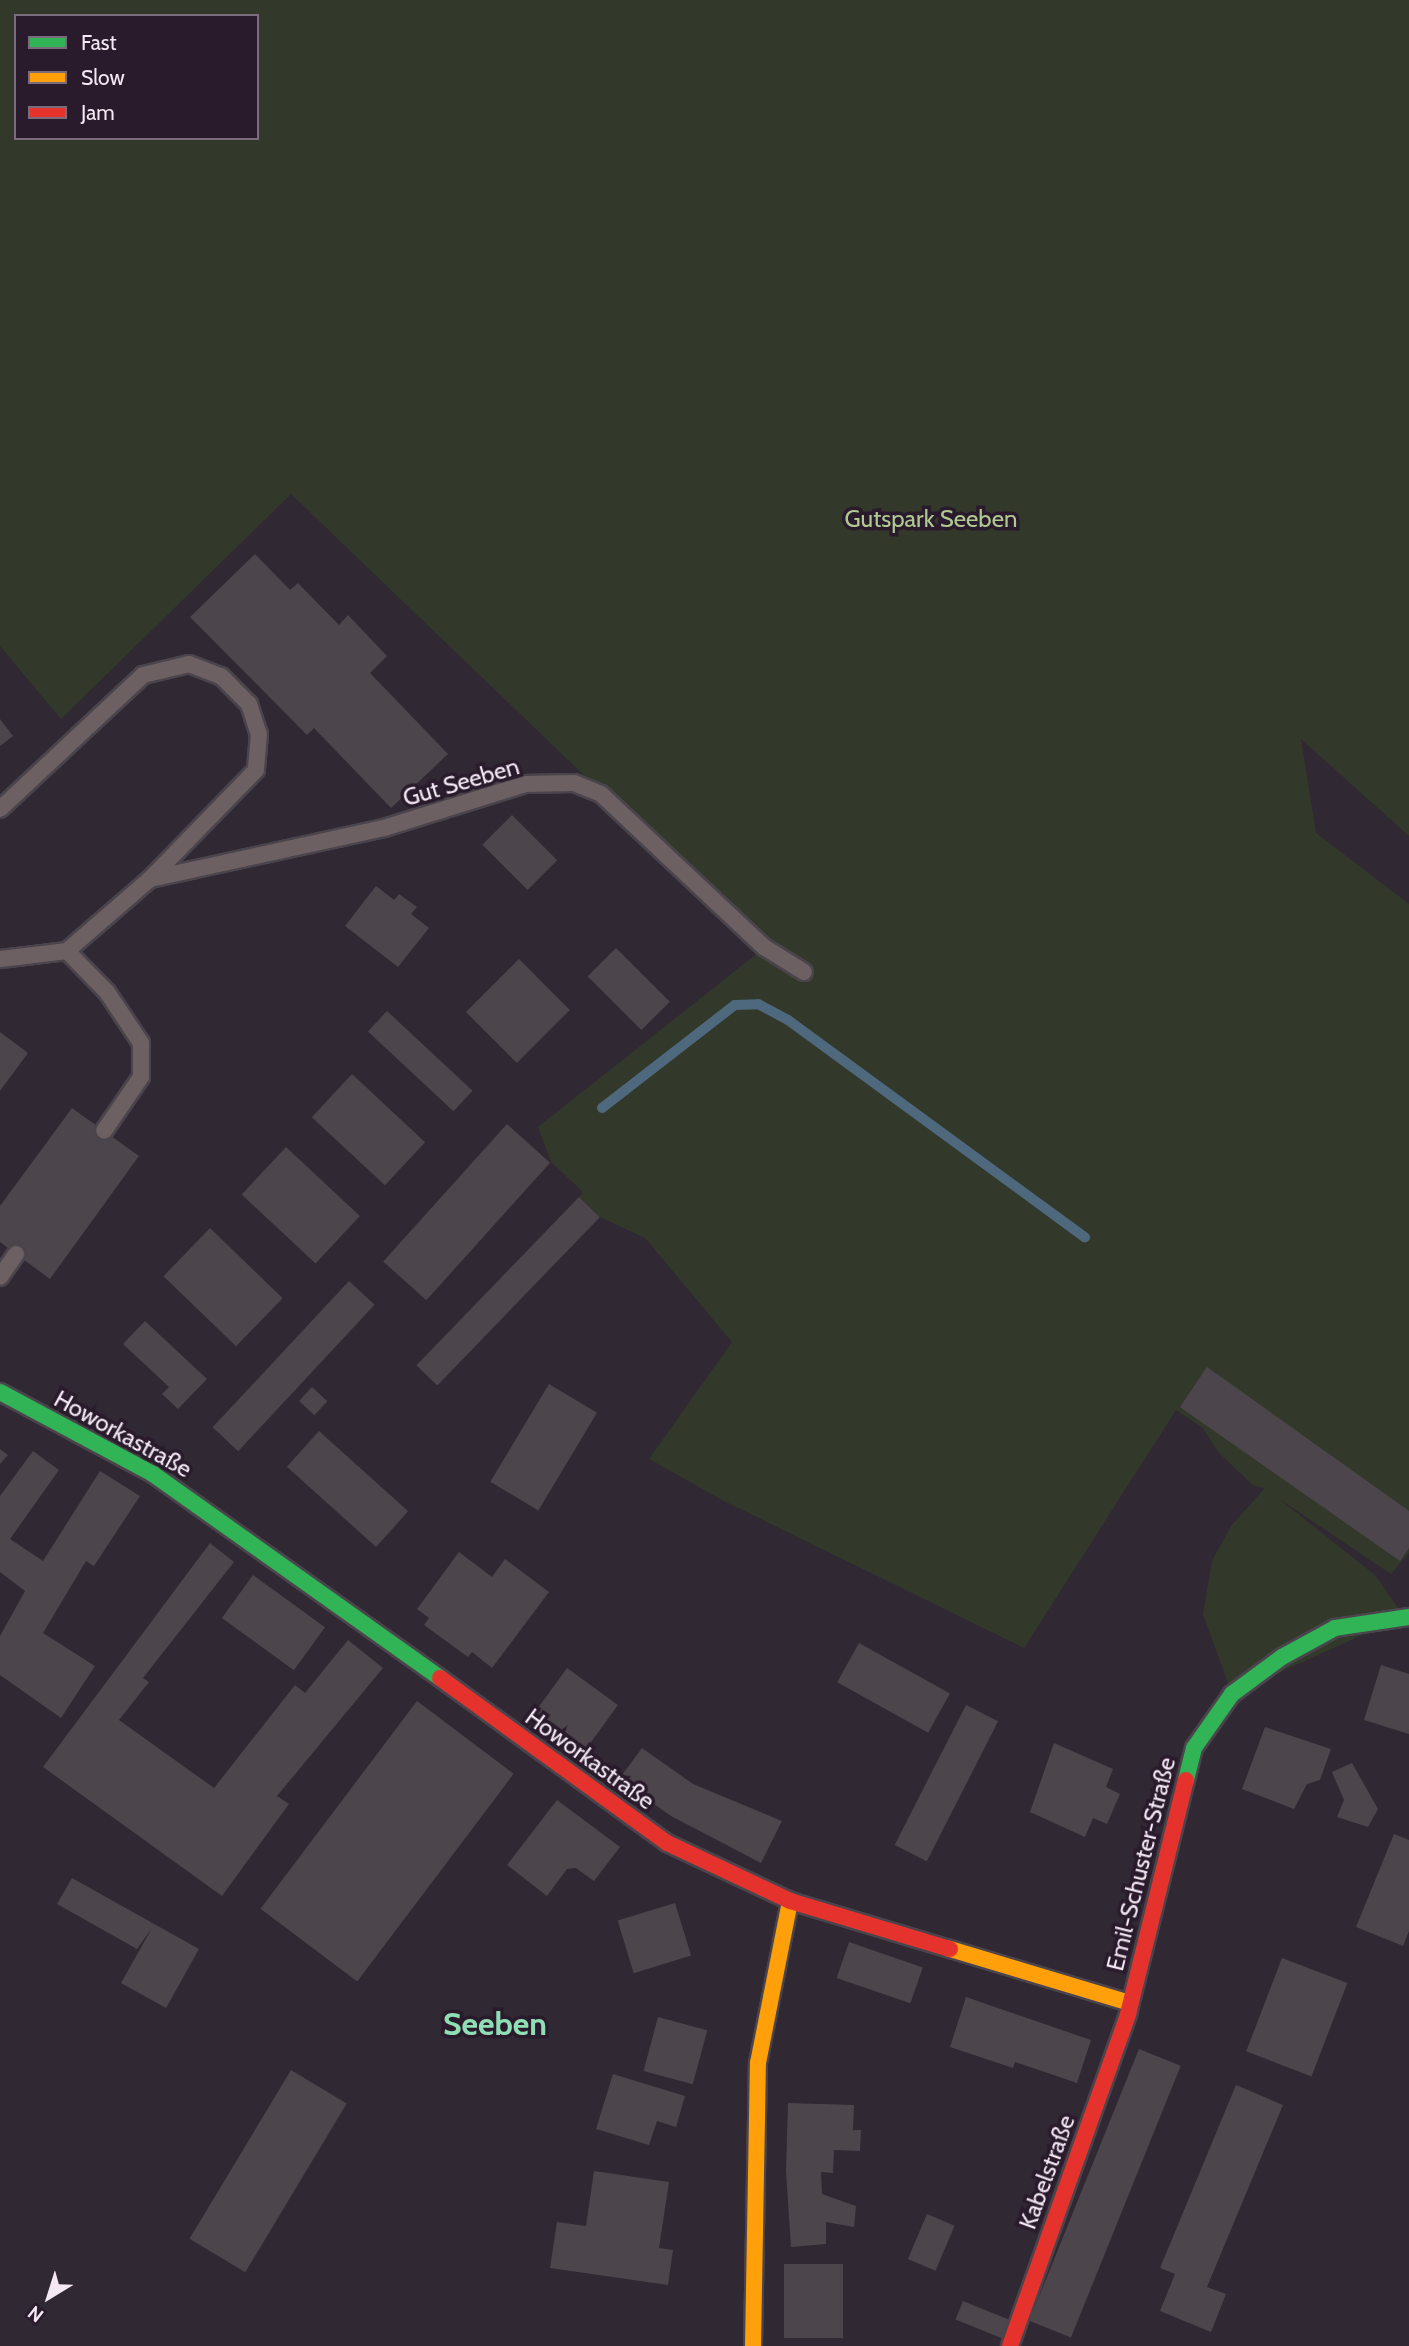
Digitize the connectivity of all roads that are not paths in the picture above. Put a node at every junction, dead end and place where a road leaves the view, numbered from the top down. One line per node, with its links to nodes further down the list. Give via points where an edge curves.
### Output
1 (0, 809): 2 (lane, Gut Seeben, via 143,675 189,664 220,676 249,704 260,734 256,770)
2 (150, 879): 3 (lane, Gut Seeben); 5 (lane, Gut Seeben, via 384,828 524,785 574,783 601,794 764,947)
3 (67, 951): 4 (lane); 6 (lane, via 107,992 141,1043 141,1077)
4 (0, 959)
5 (804, 972)
6 (104, 1131)
7 (16, 1254): 8 (lane)
8 (0, 1277)
9 (0, 1392): 11 (street, Howorkastraße, via 153,1474 216,1515 667,1843)
10 (1409, 1617): 12 (street, Emil-Schuster-Straße, via 1335,1628 1282,1657 1232,1694 1194,1748)
11 (790, 1901): 12 (street, Emil-Schuster-Straße); 13 (street, via 758,2063)
12 (1129, 2009): 14 (street, Kabelstraße)
13 (753, 2346)
14 (1010, 2346)

